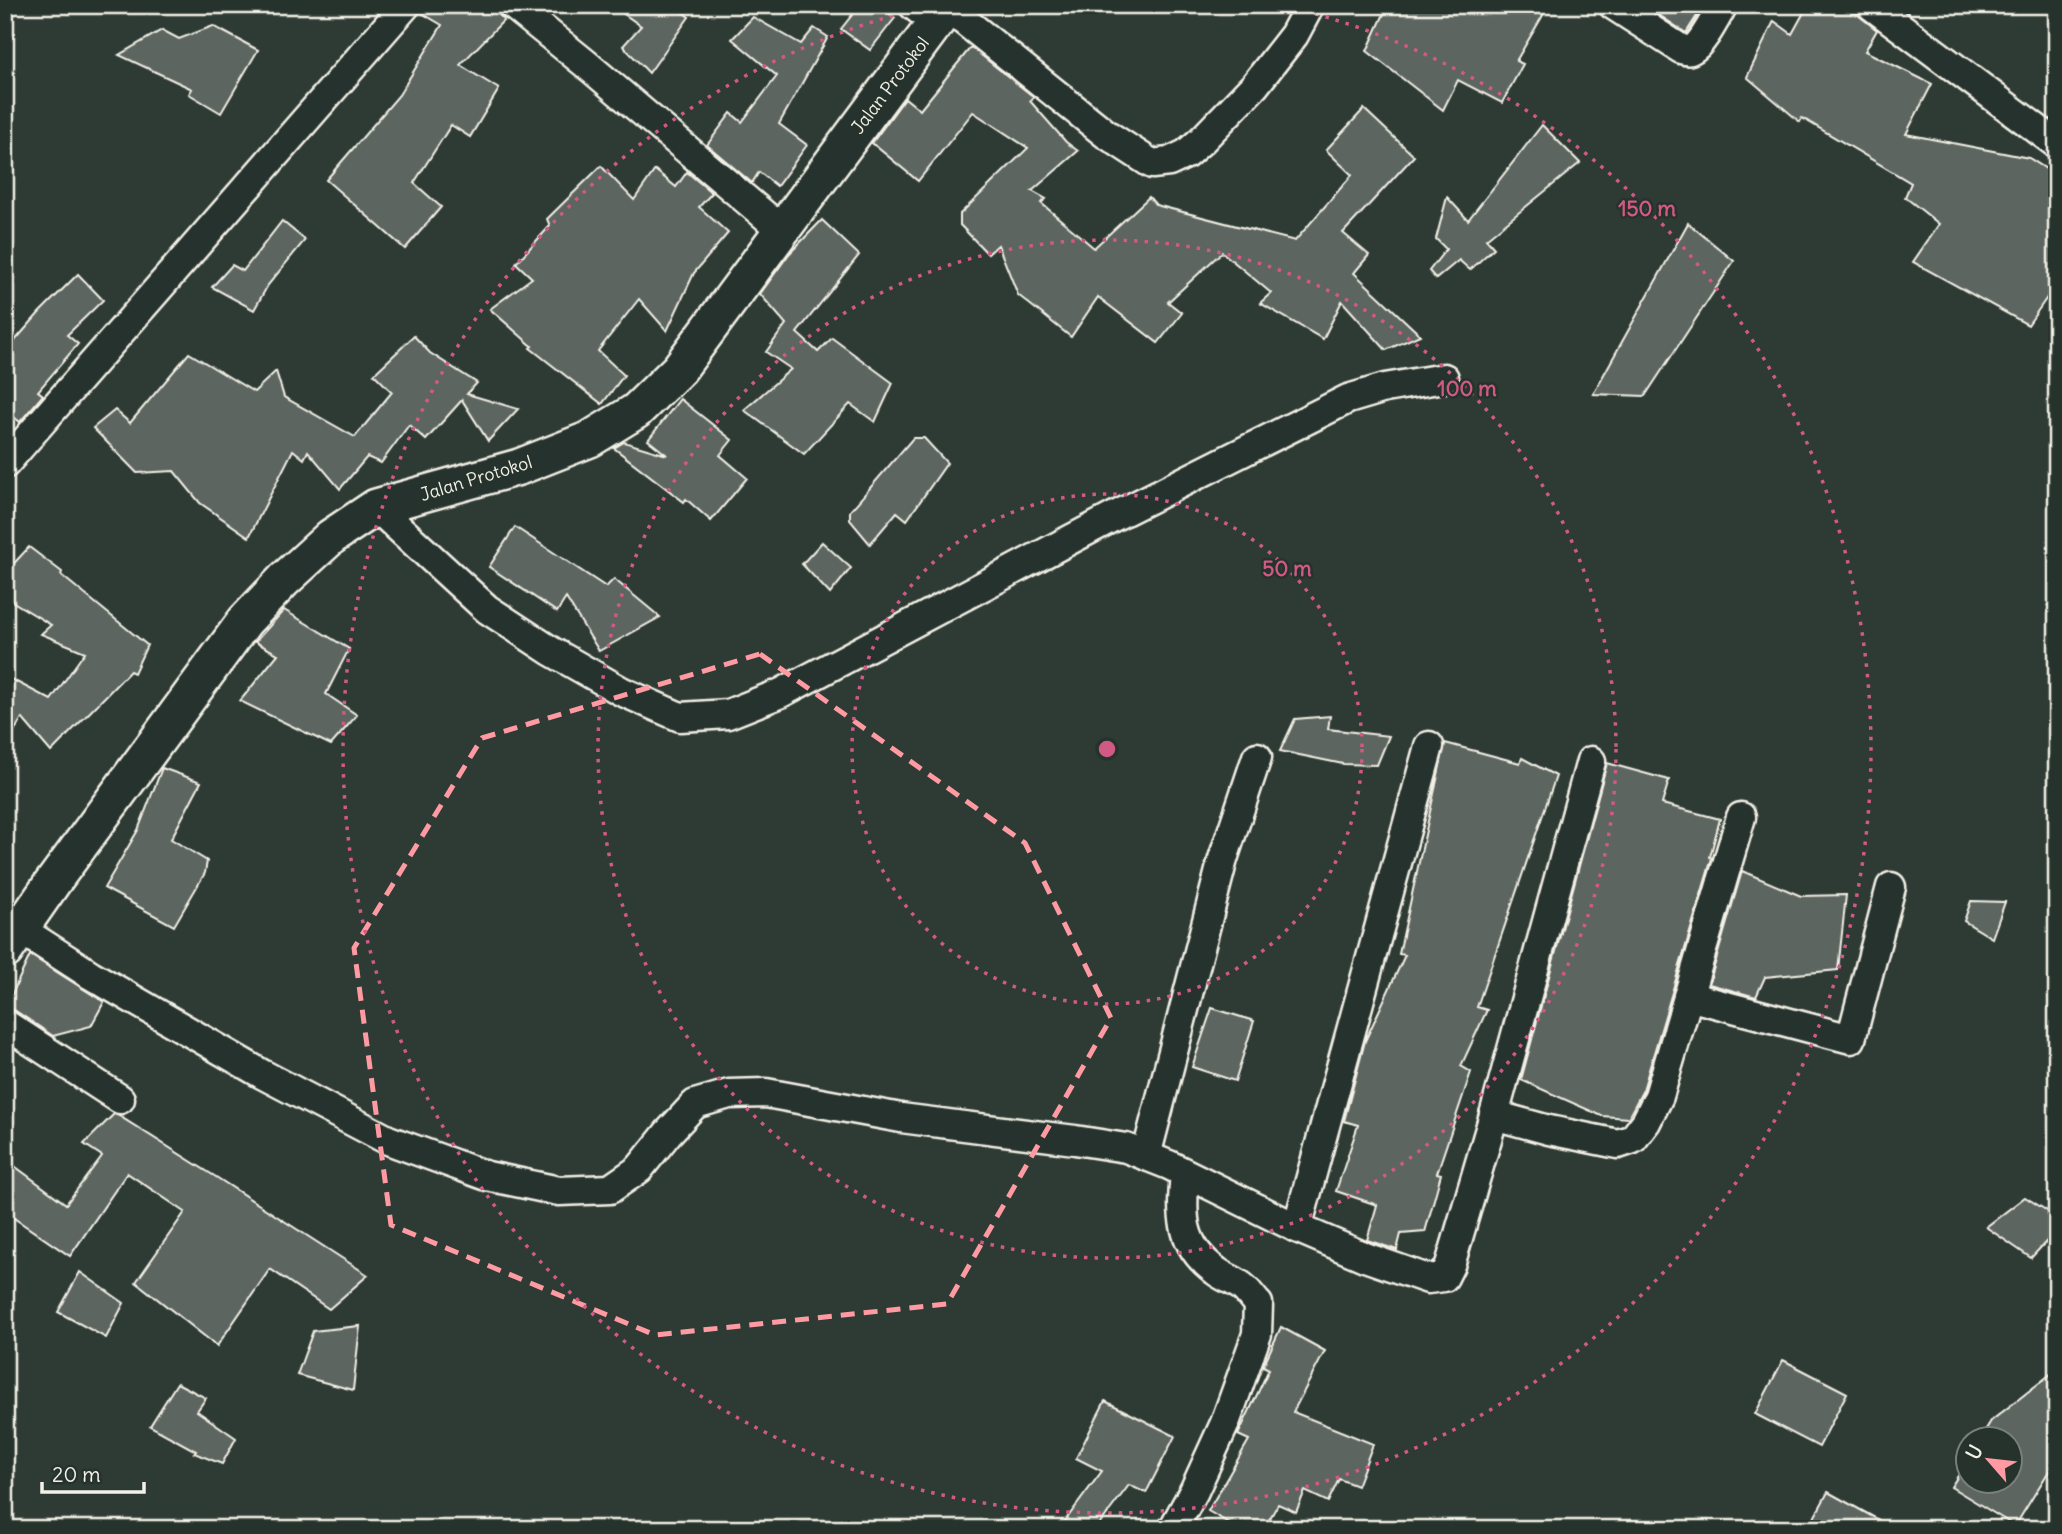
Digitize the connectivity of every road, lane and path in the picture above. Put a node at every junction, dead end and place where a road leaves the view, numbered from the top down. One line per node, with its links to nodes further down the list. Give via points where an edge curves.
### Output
1 (405, 5): 11 (street)
2 (513, 5): 9 (street)
3 (1310, 5): 7 (street, via 1294,35 1255,85 1202,140 1169,162 1152,164 1106,134 980,32)
4 (1613, 5): 5 (street, via 1689,51)
5 (1723, 5)
6 (1871, 5): 8 (street)
7 (936, 10): 9 (street, Jalan Protokol)
8 (2057, 144)
9 (782, 230): 12 (street, Jalan Protokol, via 679,369 636,411 590,439 519,467)
10 (1444, 377): 12 (street, via 1348,399 781,693 728,714 680,717 621,691 551,651 487,609)
11 (5, 464)
12 (376, 507): 18 (street, Jalan Protokol, via 331,537 245,621)
13 (1429, 746): 25 (street)
14 (1257, 757): 23 (street, via 1223,859)
15 (1591, 761): 22 (street)
16 (1741, 817): 19 (street)
17 (1891, 887): 19 (street, via 1851,1039)
18 (13, 940): 23 (street, via 91,975 388,1140 487,1177 559,1191 610,1189 639,1168 695,1104 729,1094 766,1093 901,1118 1126,1148)
19 (1688, 996): 22 (street, via 1659,1096 1633,1139 1618,1144)
20 (5, 1024): 21 (street)
21 (120, 1099)
22 (1494, 1115): 25 (street, via 1444,1277 1428,1279)
23 (1146, 1156): 24 (street)
24 (1185, 1174): 25 (street); 26 (street, via 1184,1228 1196,1254 1241,1285 1258,1304 1257,1334 1225,1423)
25 (1297, 1228)
26 (1173, 1529)

